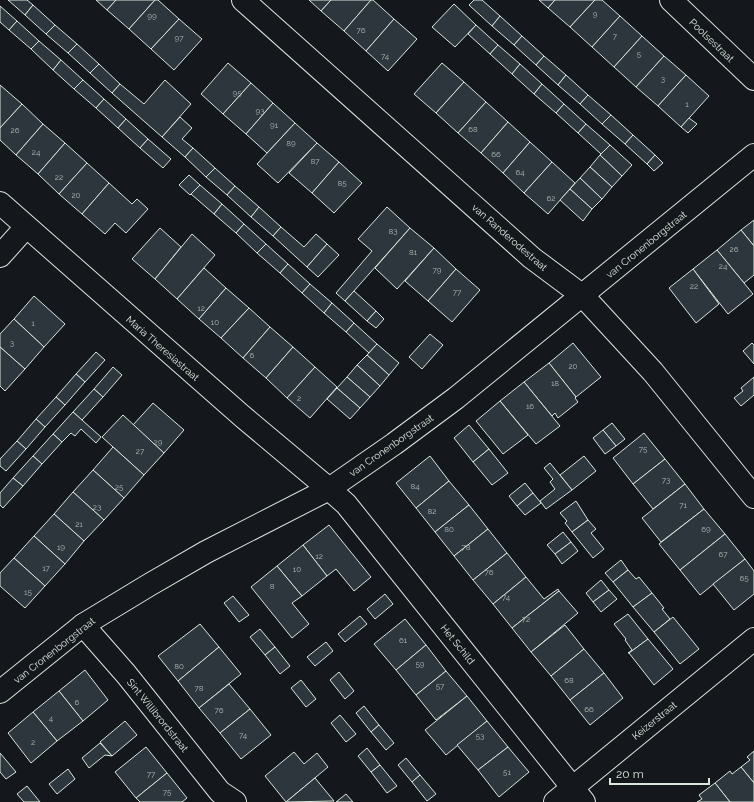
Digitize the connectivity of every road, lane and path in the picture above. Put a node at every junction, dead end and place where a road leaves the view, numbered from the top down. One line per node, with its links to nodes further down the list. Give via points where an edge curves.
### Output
1 (243, 0): 8 (street, van Randerodestraat, via 532,258)
2 (671, 0): 3 (street, Poolsestraat)
3 (754, 79)
4 (754, 155): 8 (street, van Cronenborgstraat)
5 (0, 203): 6 (street, Maria Theresiastraat)
6 (26, 227): 7 (street); 9 (street, Maria Theresiastraat, via 242,416)
7 (0, 256)
8 (583, 296): 9 (street, van Cronenborgstraat, via 456,398); 10 (street, van Randerodestraat, via 653,372)
9 (329, 488): 11 (street, van Cronenborgstraat, via 206,552); 14 (street, Het Schild, via 346,504)
10 (754, 497)
11 (83, 625): 13 (street, van Cronenborgstraat); 15 (street, Sint Willibrordstraat, via 126,674 220,792)
12 (754, 639): 14 (street, Keizerstraat)
13 (0, 692)
14 (578, 795): 16 (street, Keizerstraat)
15 (235, 802)
16 (555, 802)

